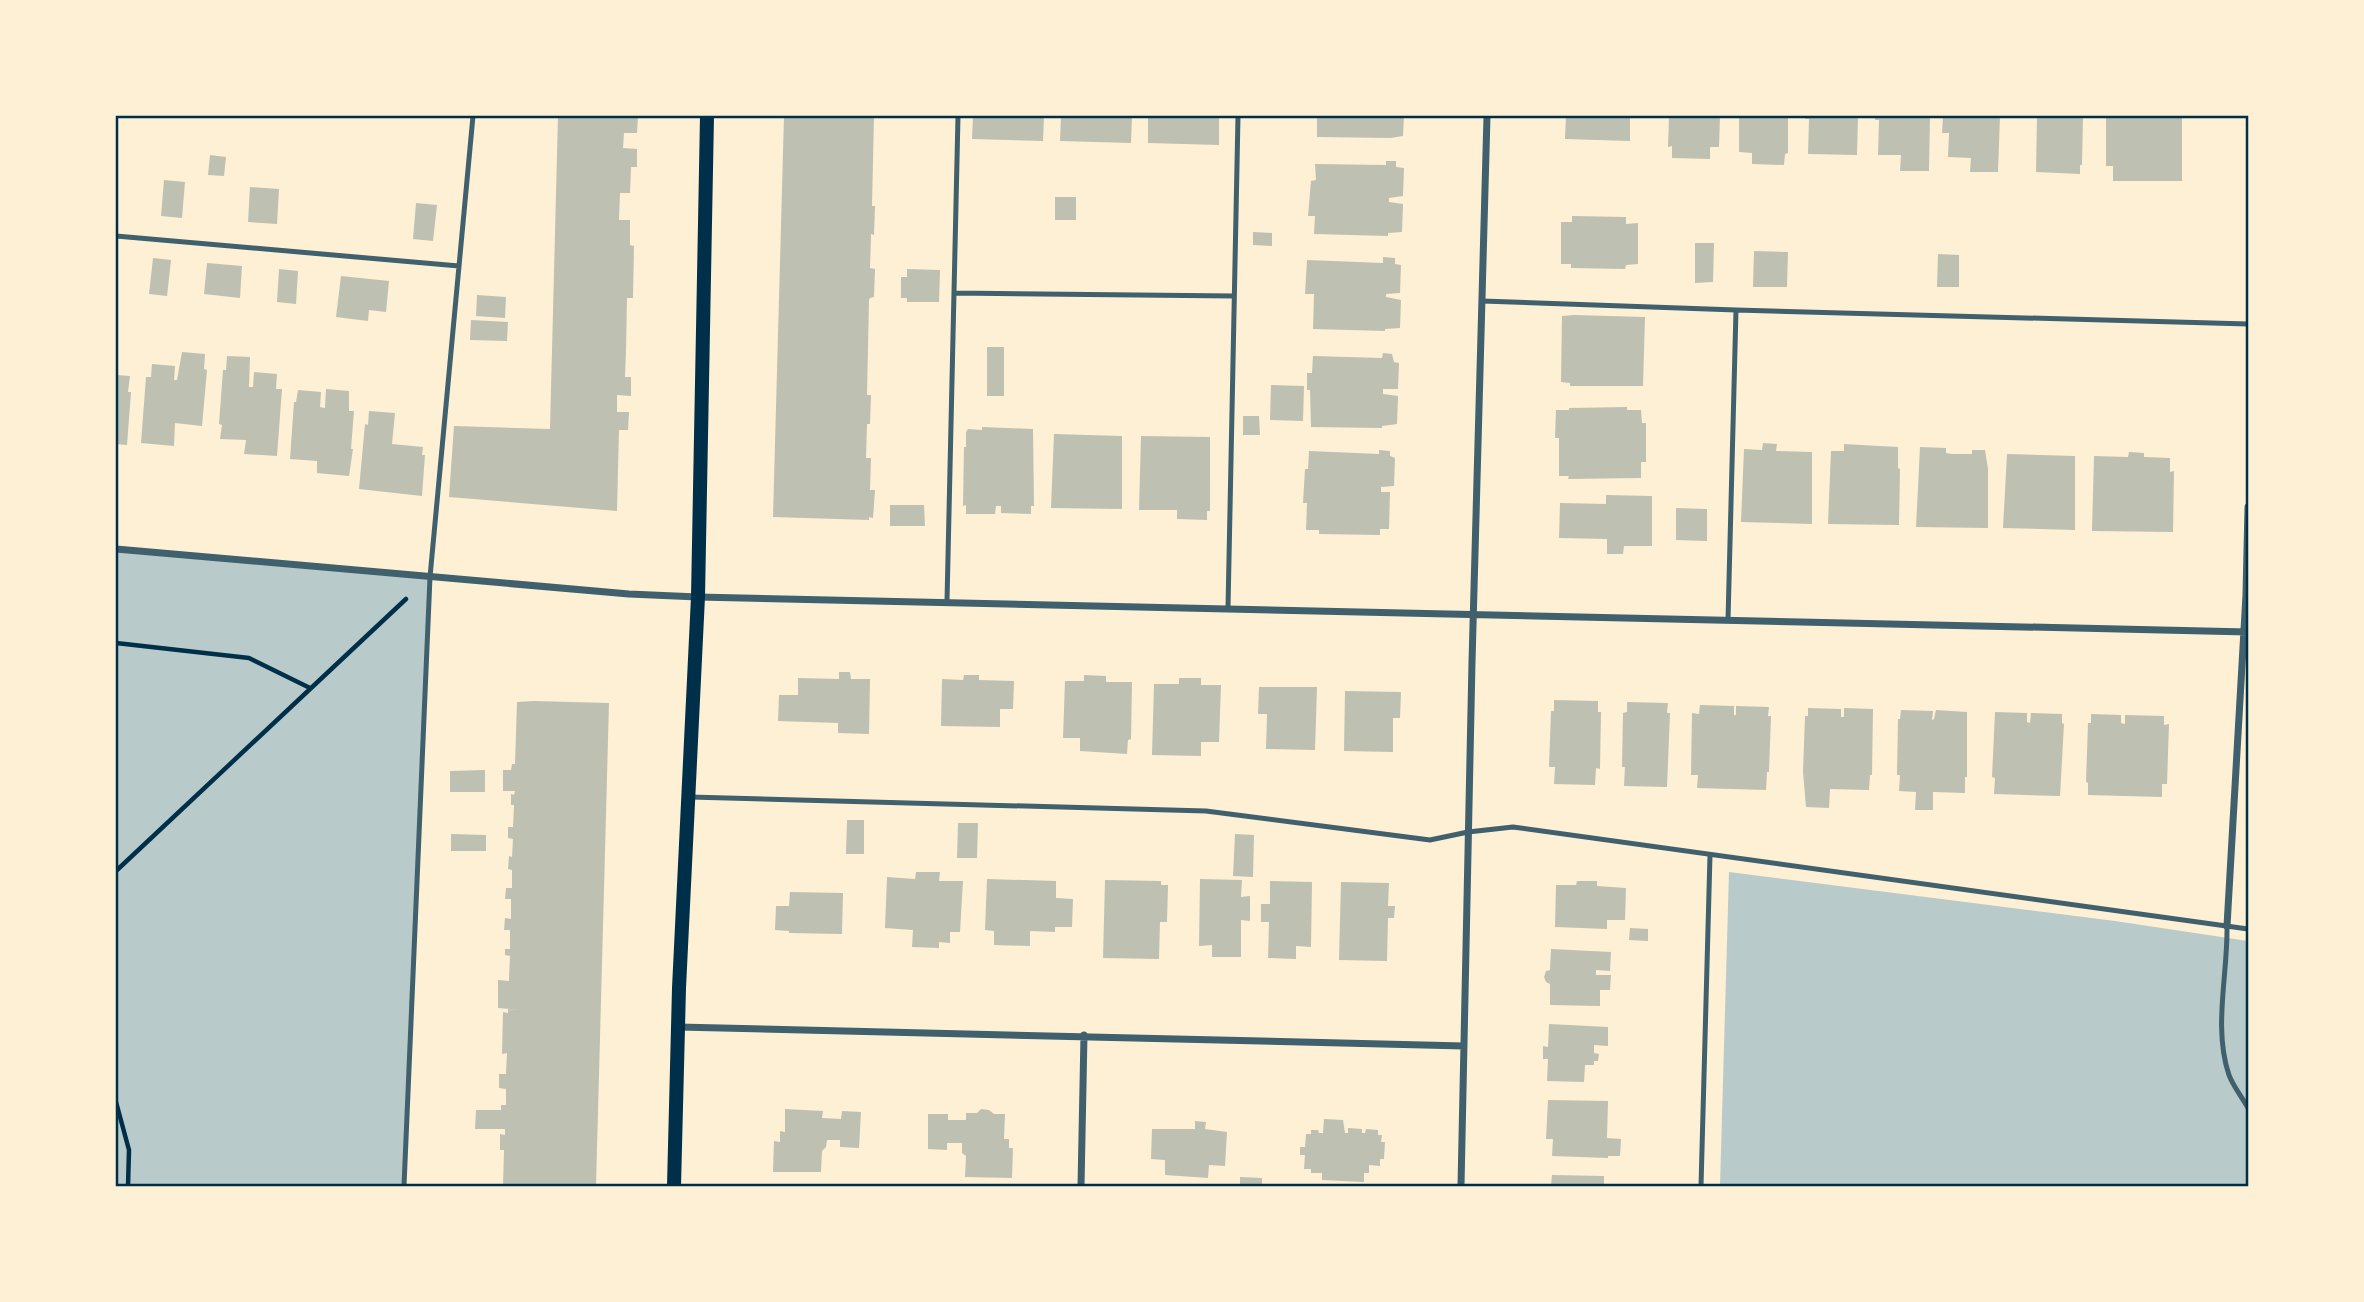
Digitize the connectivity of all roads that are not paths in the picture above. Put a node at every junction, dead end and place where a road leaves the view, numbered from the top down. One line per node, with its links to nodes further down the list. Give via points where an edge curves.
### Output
1 (473, 116): 7 (lane)
2 (707, 116): 16 (main road)
3 (958, 116): 8 (lane)
4 (1238, 116): 9 (lane)
5 (1487, 116): 10 (street)
6 (116, 236): 7 (lane)
7 (459, 266): 15 (lane)
8 (954, 293): 9 (lane); 17 (lane)
9 (1234, 296): 18 (lane)
10 (1482, 301): 11 (lane); 19 (street)
11 (1736, 310): 12 (lane); 20 (lane)
12 (2249, 324)
13 (2249, 507): 21 (street)
14 (116, 549): 15 (street)
15 (430, 577): 16 (street); 31 (lane)
16 (698, 597): 17 (street); 22 (main road)
17 (947, 601): 18 (street)
18 (1228, 608): 19 (street)
19 (1473, 614): 20 (street); 23 (street)
20 (1728, 620): 21 (street)
21 (2246, 632): 25 (street)
22 (689, 797): 23 (lane, via 1206,811 1430,840); 27 (main road)
23 (1468, 832): 24 (lane, via 1513,827); 29 (street)
24 (1710, 855): 25 (lane); 35 (lane)
25 (2227, 926): 26 (lane); 30 (lane, via 2224,1058)
26 (2249, 929)
27 (678, 1027): 28 (street); 32 (main road)
28 (1084, 1035): 29 (street); 33 (street)
29 (1464, 1046): 34 (street)
30 (2249, 1108)
31 (404, 1186)
32 (674, 1186)
33 (1081, 1186)
34 (1461, 1186)
35 (1701, 1186)

